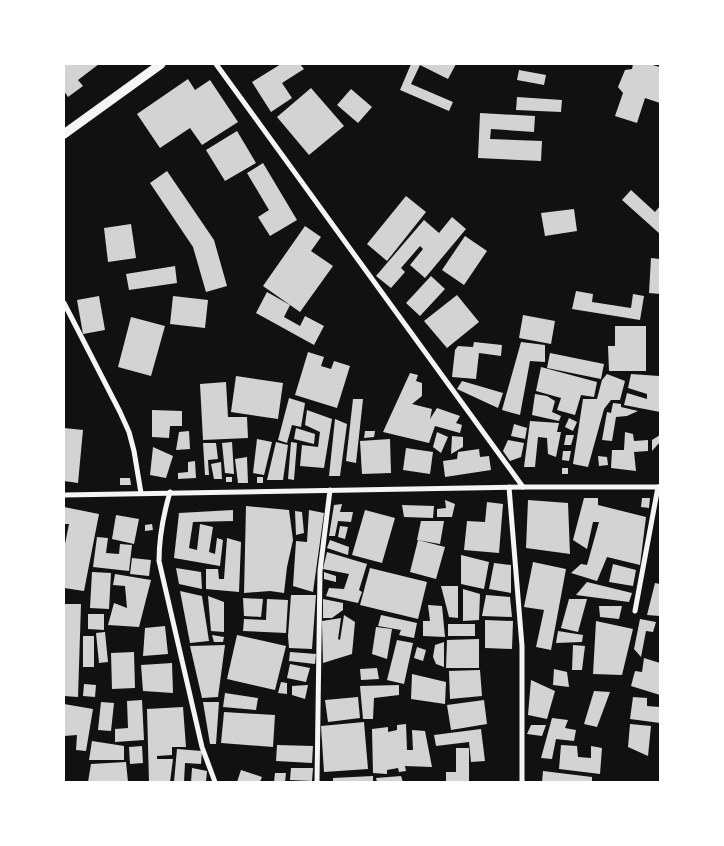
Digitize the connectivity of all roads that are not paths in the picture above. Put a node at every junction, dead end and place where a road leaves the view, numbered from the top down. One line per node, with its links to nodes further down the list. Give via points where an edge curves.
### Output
1 (161, 64): 3 (street)
2 (216, 64): 6 (street)
3 (64, 134)
4 (64, 303): 10 (street, via 126,425)
5 (509, 487): 6 (street); 8 (street); 15 (street, via 522,646)
6 (523, 487): 7 (street)
7 (659, 487): 12 (street)
8 (330, 490): 9 (street); 14 (street, via 320,571)
9 (170, 492): 10 (street); 13 (street, via 162,517 159,561 202,747)
10 (142, 493): 11 (street)
11 (64, 495)
12 (635, 611)
13 (215, 782)
14 (317, 782)
15 (522, 782)

